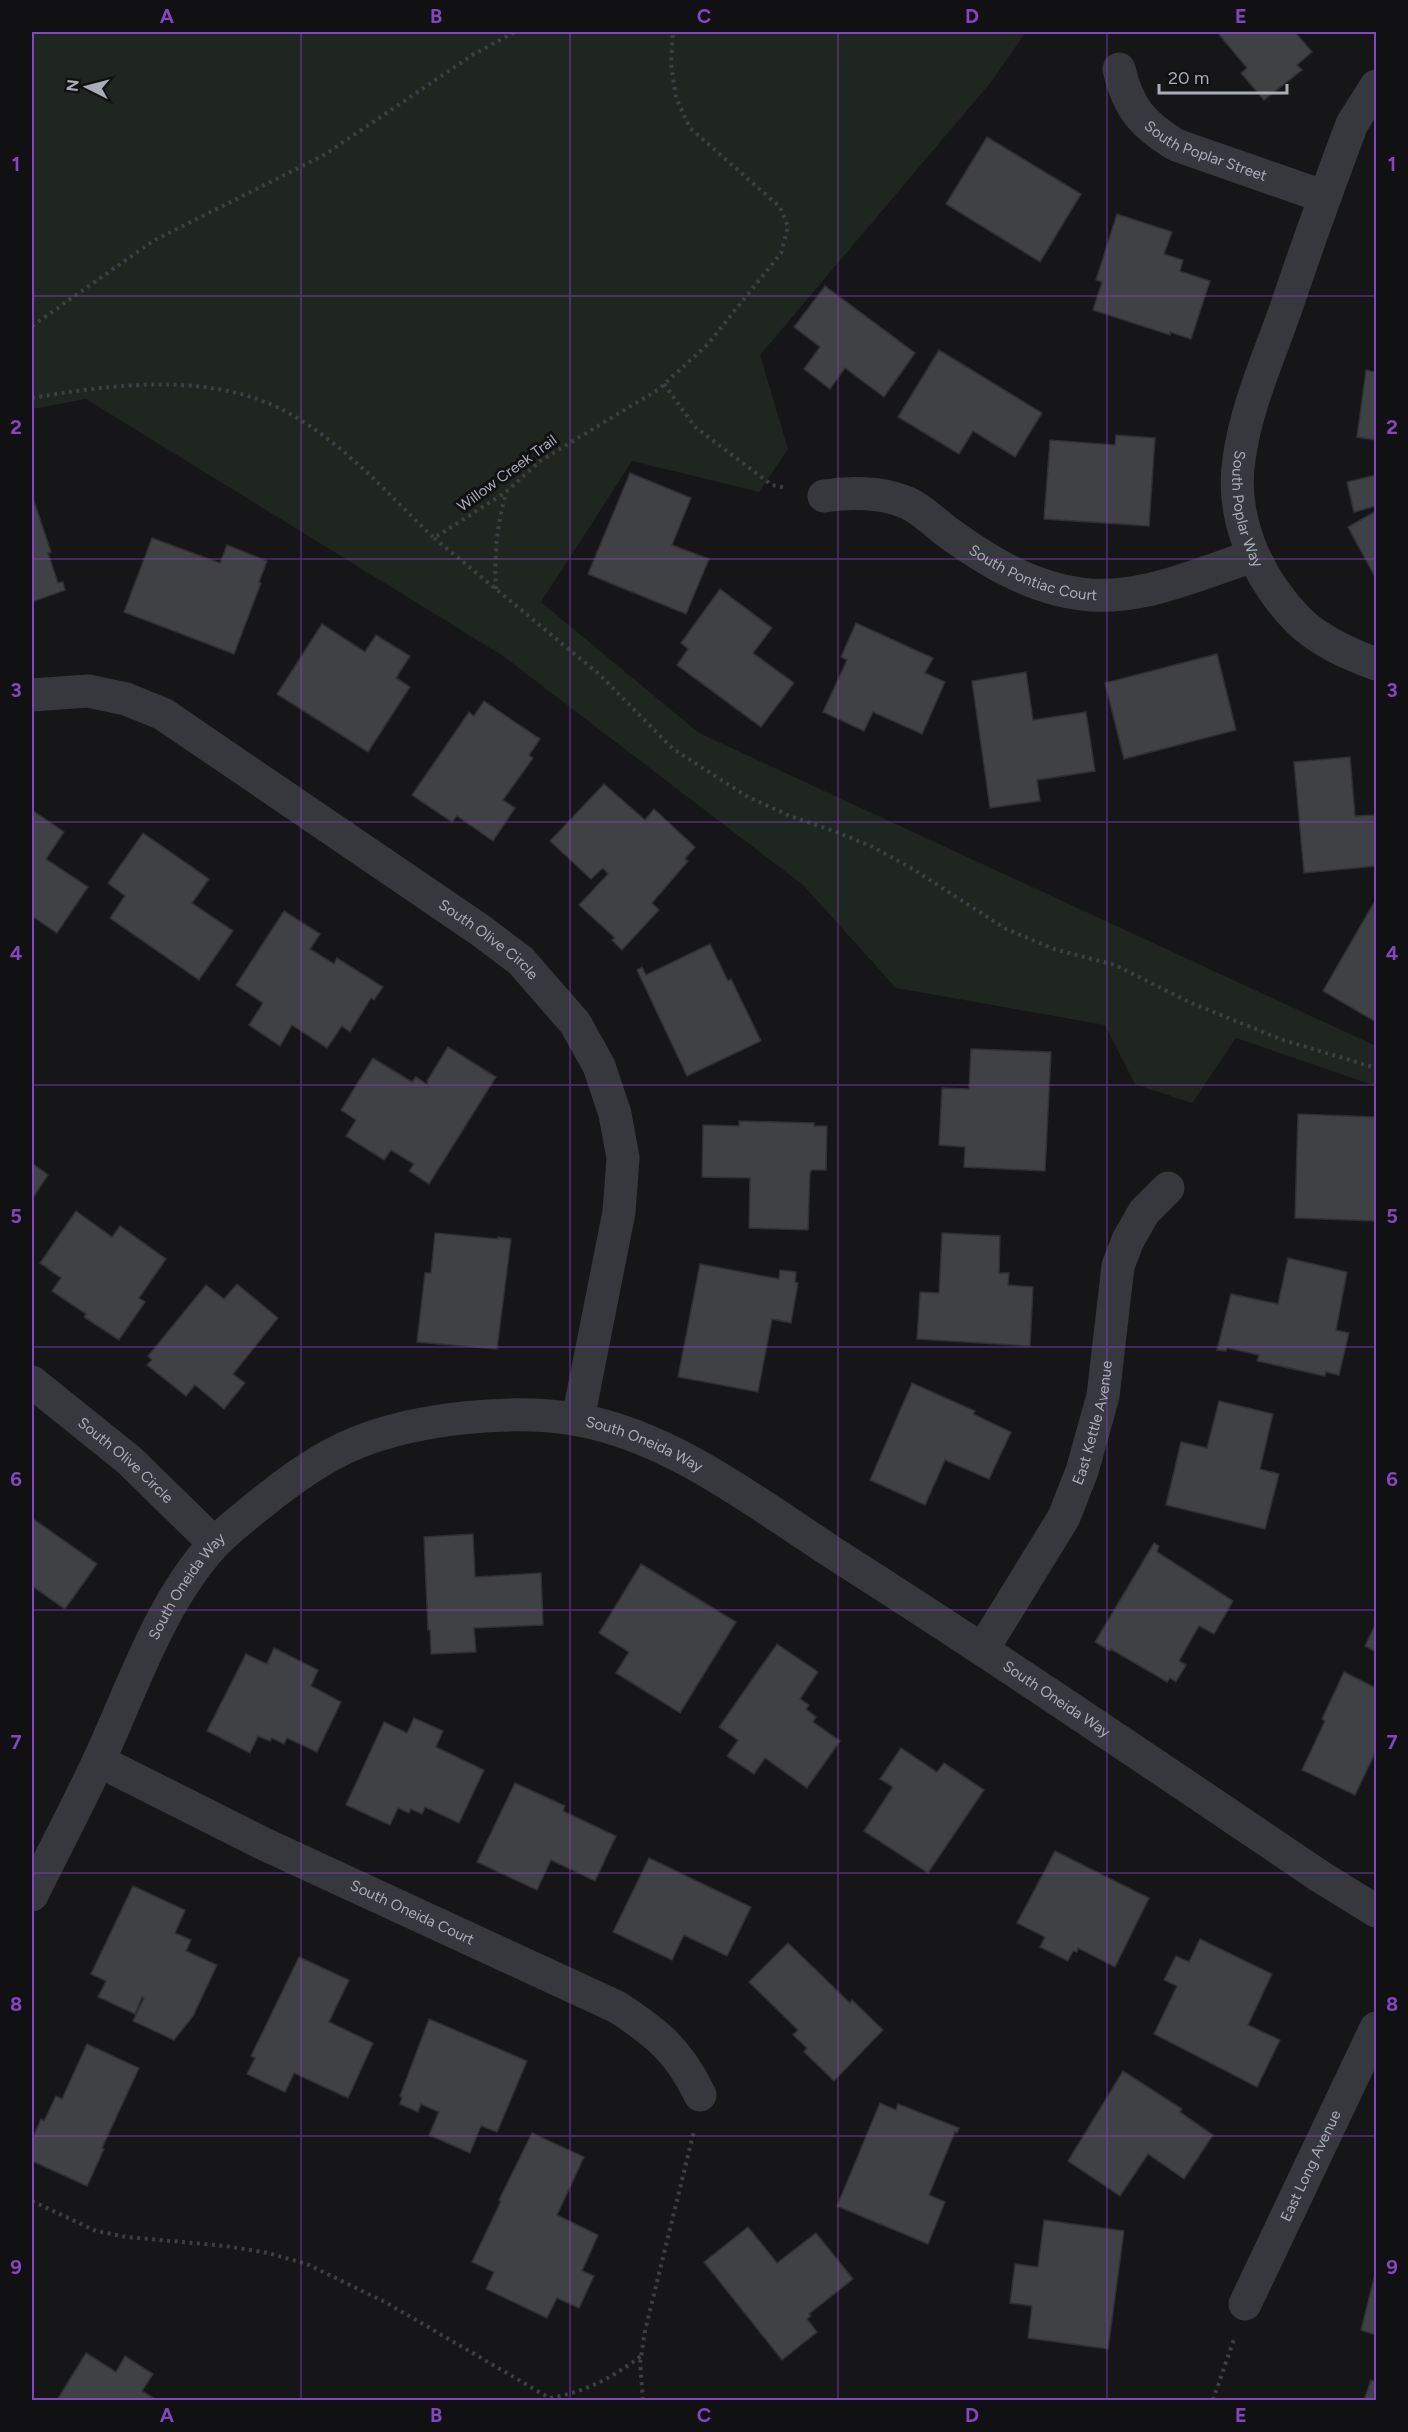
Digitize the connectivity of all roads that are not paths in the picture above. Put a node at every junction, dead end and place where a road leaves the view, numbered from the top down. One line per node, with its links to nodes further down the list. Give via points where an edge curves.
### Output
1 (1119, 69): 3 (street, South Poplar Street, via 1136,113 1168,141)
2 (1377, 86): 3 (street, South Poplar Way, via 1352,124)
3 (1325, 197): 5 (street, South Poplar Way, via 1252,403 1239,459 1237,486 1244,532)
4 (824, 496): 5 (street, South Pontiac Court, via 871,494 906,502 986,560 1019,577 1082,594 1143,591)
5 (1253, 556): 6 (street, South Poplar Way, via 1299,620 1330,644)
6 (1377, 664)
7 (32, 695): 10 (street, South Olive Circle, via 88,691 126,699 163,714 480,930 521,961 575,1023 599,1066 615,1114 623,1158 619,1212)
8 (1168, 1188): 12 (street, East Kettle Avenue, via 1144,1212 1118,1266 1103,1396 1064,1517)
9 (32, 1382): 11 (street, South Olive Circle, via 129,1460)
10 (578, 1419): 11 (street, South Oneida Way, via 479,1417 434,1422 355,1443 313,1464); 12 (street, South Oneida Way, via 664,1448)
11 (214, 1543): 13 (street, South Oneida Way, via 187,1577 160,1626)
12 (983, 1649): 15 (street, South Oneida Way)
13 (99, 1761): 14 (street, South Oneida Way); 17 (street, South Oneida Court, via 264,1844 616,2007 664,2041 687,2067)
14 (32, 1895)
15 (1377, 1911)
16 (1377, 2028): 18 (street, East Long Avenue)
17 (700, 2095)
18 (1245, 2304)

